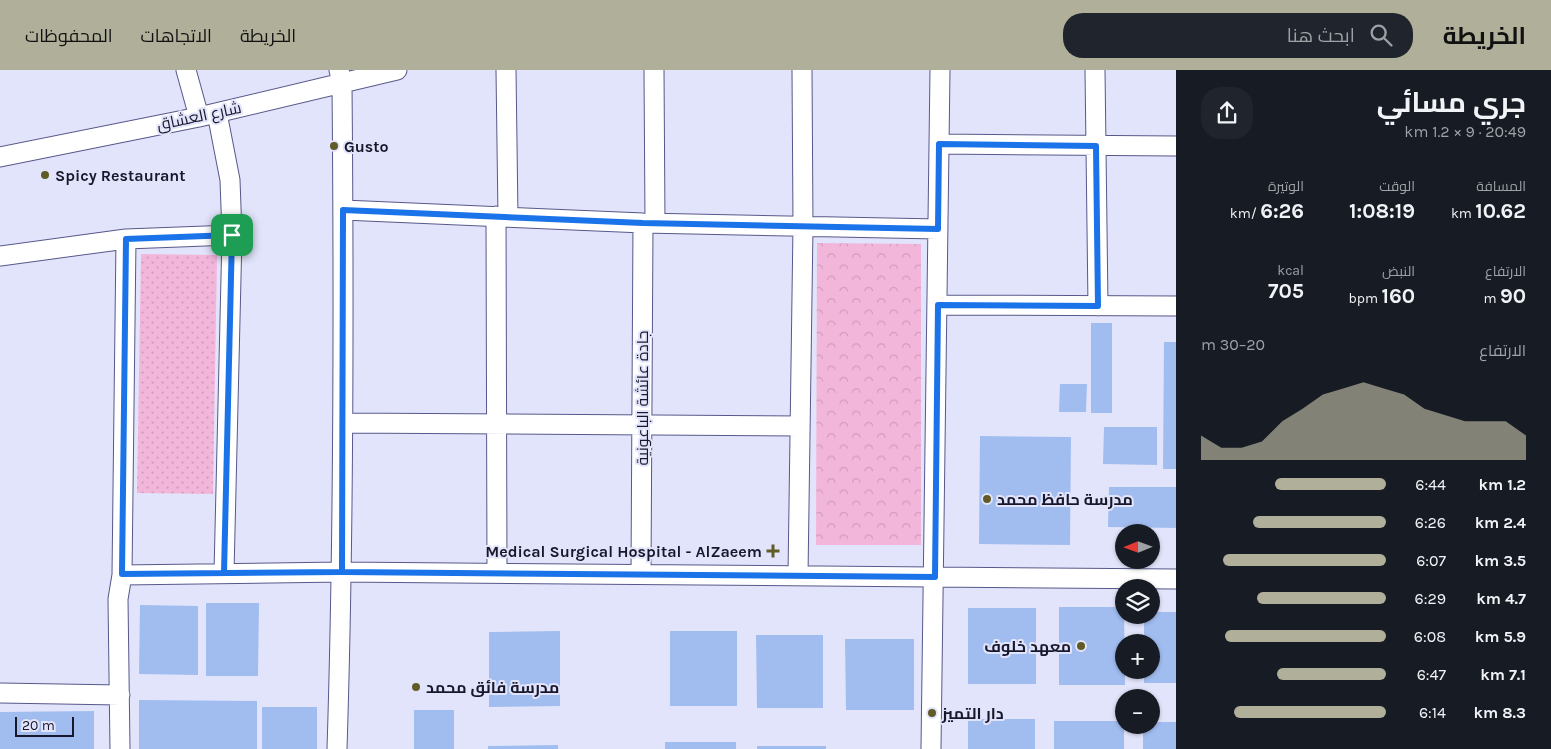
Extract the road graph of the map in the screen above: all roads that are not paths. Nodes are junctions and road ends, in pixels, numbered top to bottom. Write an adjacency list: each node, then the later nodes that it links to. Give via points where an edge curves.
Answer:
1 (186, 70): 10 (street)
2 (397, 70): 8 (street, شارع العشاق)
3 (506, 70): 16 (street)
4 (654, 70): 17 (street, جادة عائشة الباعونية)
5 (802, 70): 18 (street)
6 (940, 70): 11 (street)
7 (1095, 70): 12 (street)
8 (340, 77): 9 (street, شارع العشاق); 15 (street)
9 (217, 113): 10 (street, شارع العشاق); 20 (street, via 230,180)
10 (198, 117): 14 (street, شارع العشاق)
11 (939, 144): 12 (street); 19 (street)
12 (1096, 146): 13 (street); 24 (street)
13 (1176, 146)
14 (0, 156)
15 (343, 210): 16 (street); 26 (street)
16 (502, 217): 17 (street); 27 (street)
17 (649, 223): 18 (street); 28 (street, جادة عائشة الباعونية)
18 (803, 226): 19 (street); 29 (street)
19 (938, 229): 23 (street)
20 (232, 235): 21 (street); 31 (street)
21 (126, 239): 22 (street); 33 (street)
22 (0, 256)
23 (938, 305): 24 (street); 36 (street)
24 (1098, 306): 25 (street)
25 (1176, 306)
26 (343, 423): 27 (street); 30 (street)
27 (496, 425): 28 (street); 32 (street)
28 (642, 426): 29 (street); 34 (street, جادة عائشة الباعونية)
29 (800, 426): 35 (street)
30 (342, 572): 31 (street); 32 (street); 41 (street)
31 (224, 573): 33 (street)
32 (497, 573): 34 (street)
33 (122, 574): 39 (street, via 118,599)
34 (642, 574): 35 (street)
35 (798, 576): 36 (street)
36 (935, 577): 37 (street); 42 (street)
37 (1176, 579)
38 (0, 693): 39 (street)
39 (120, 696): 40 (street)
40 (120, 749)
41 (337, 749)
42 (931, 749)

